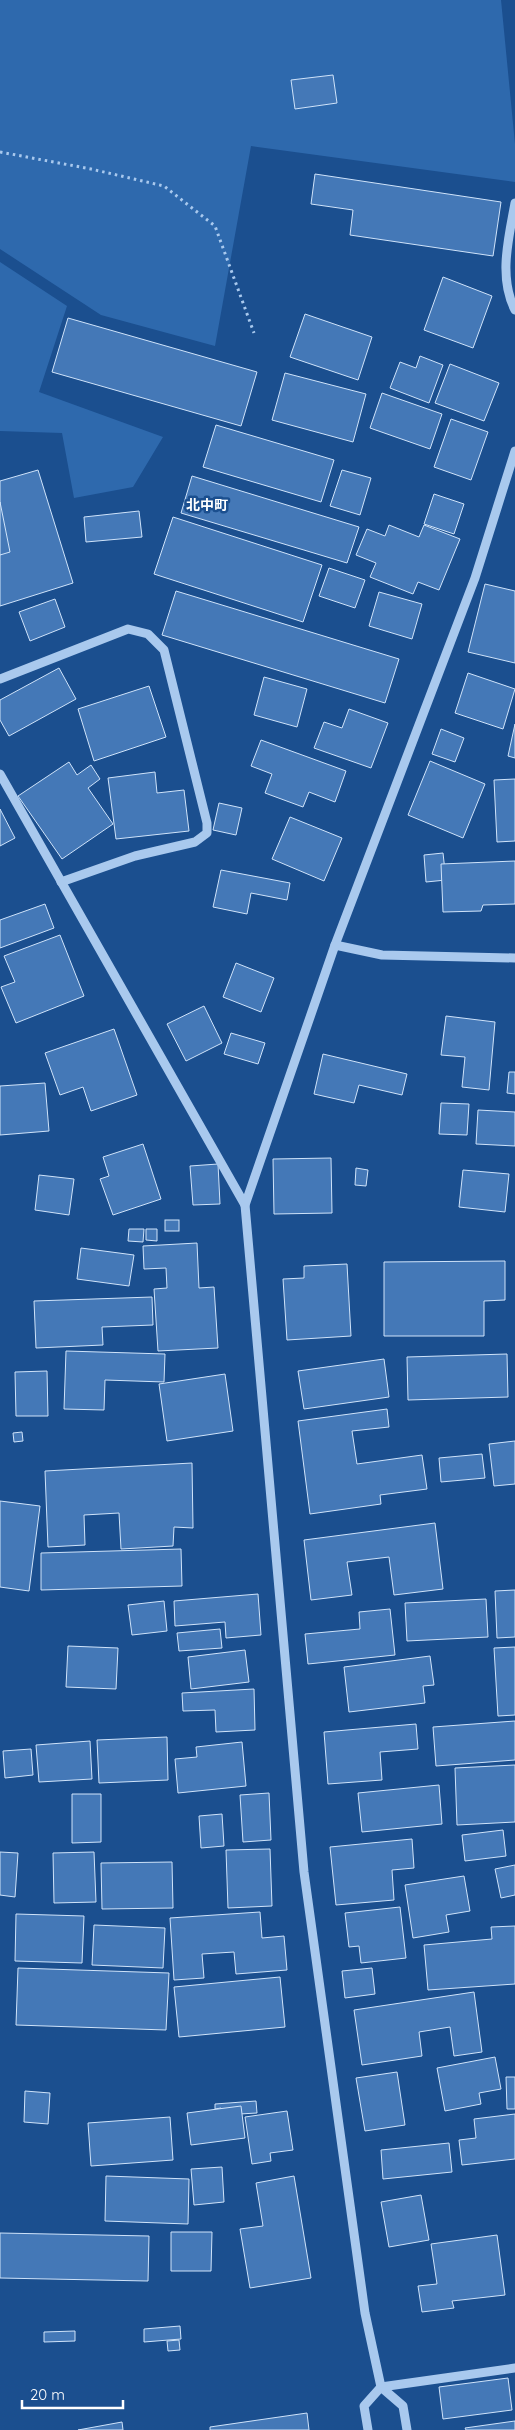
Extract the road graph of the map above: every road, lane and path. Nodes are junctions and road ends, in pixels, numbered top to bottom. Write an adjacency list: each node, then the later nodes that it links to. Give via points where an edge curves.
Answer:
1 (0, 152): 4 (path, via 164,186 216,226)
2 (515, 203): 3 (street, via 506,254 508,296)
3 (515, 310)
4 (254, 333)
5 (515, 451): 9 (street, via 475,578)
6 (0, 679): 8 (street, via 128,629 148,634 164,650 207,833 195,842 136,856)
7 (0, 774): 8 (street)
8 (61, 882): 11 (street)
9 (335, 945): 10 (street, via 382,955); 11 (street)
10 (515, 958)
11 (245, 1205): 13 (street, via 304,1872 365,2313)
12 (515, 2368): 13 (street)
13 (381, 2386): 14 (street, via 364,2406); 15 (street, via 403,2406)
14 (368, 2430)
15 (407, 2430)

